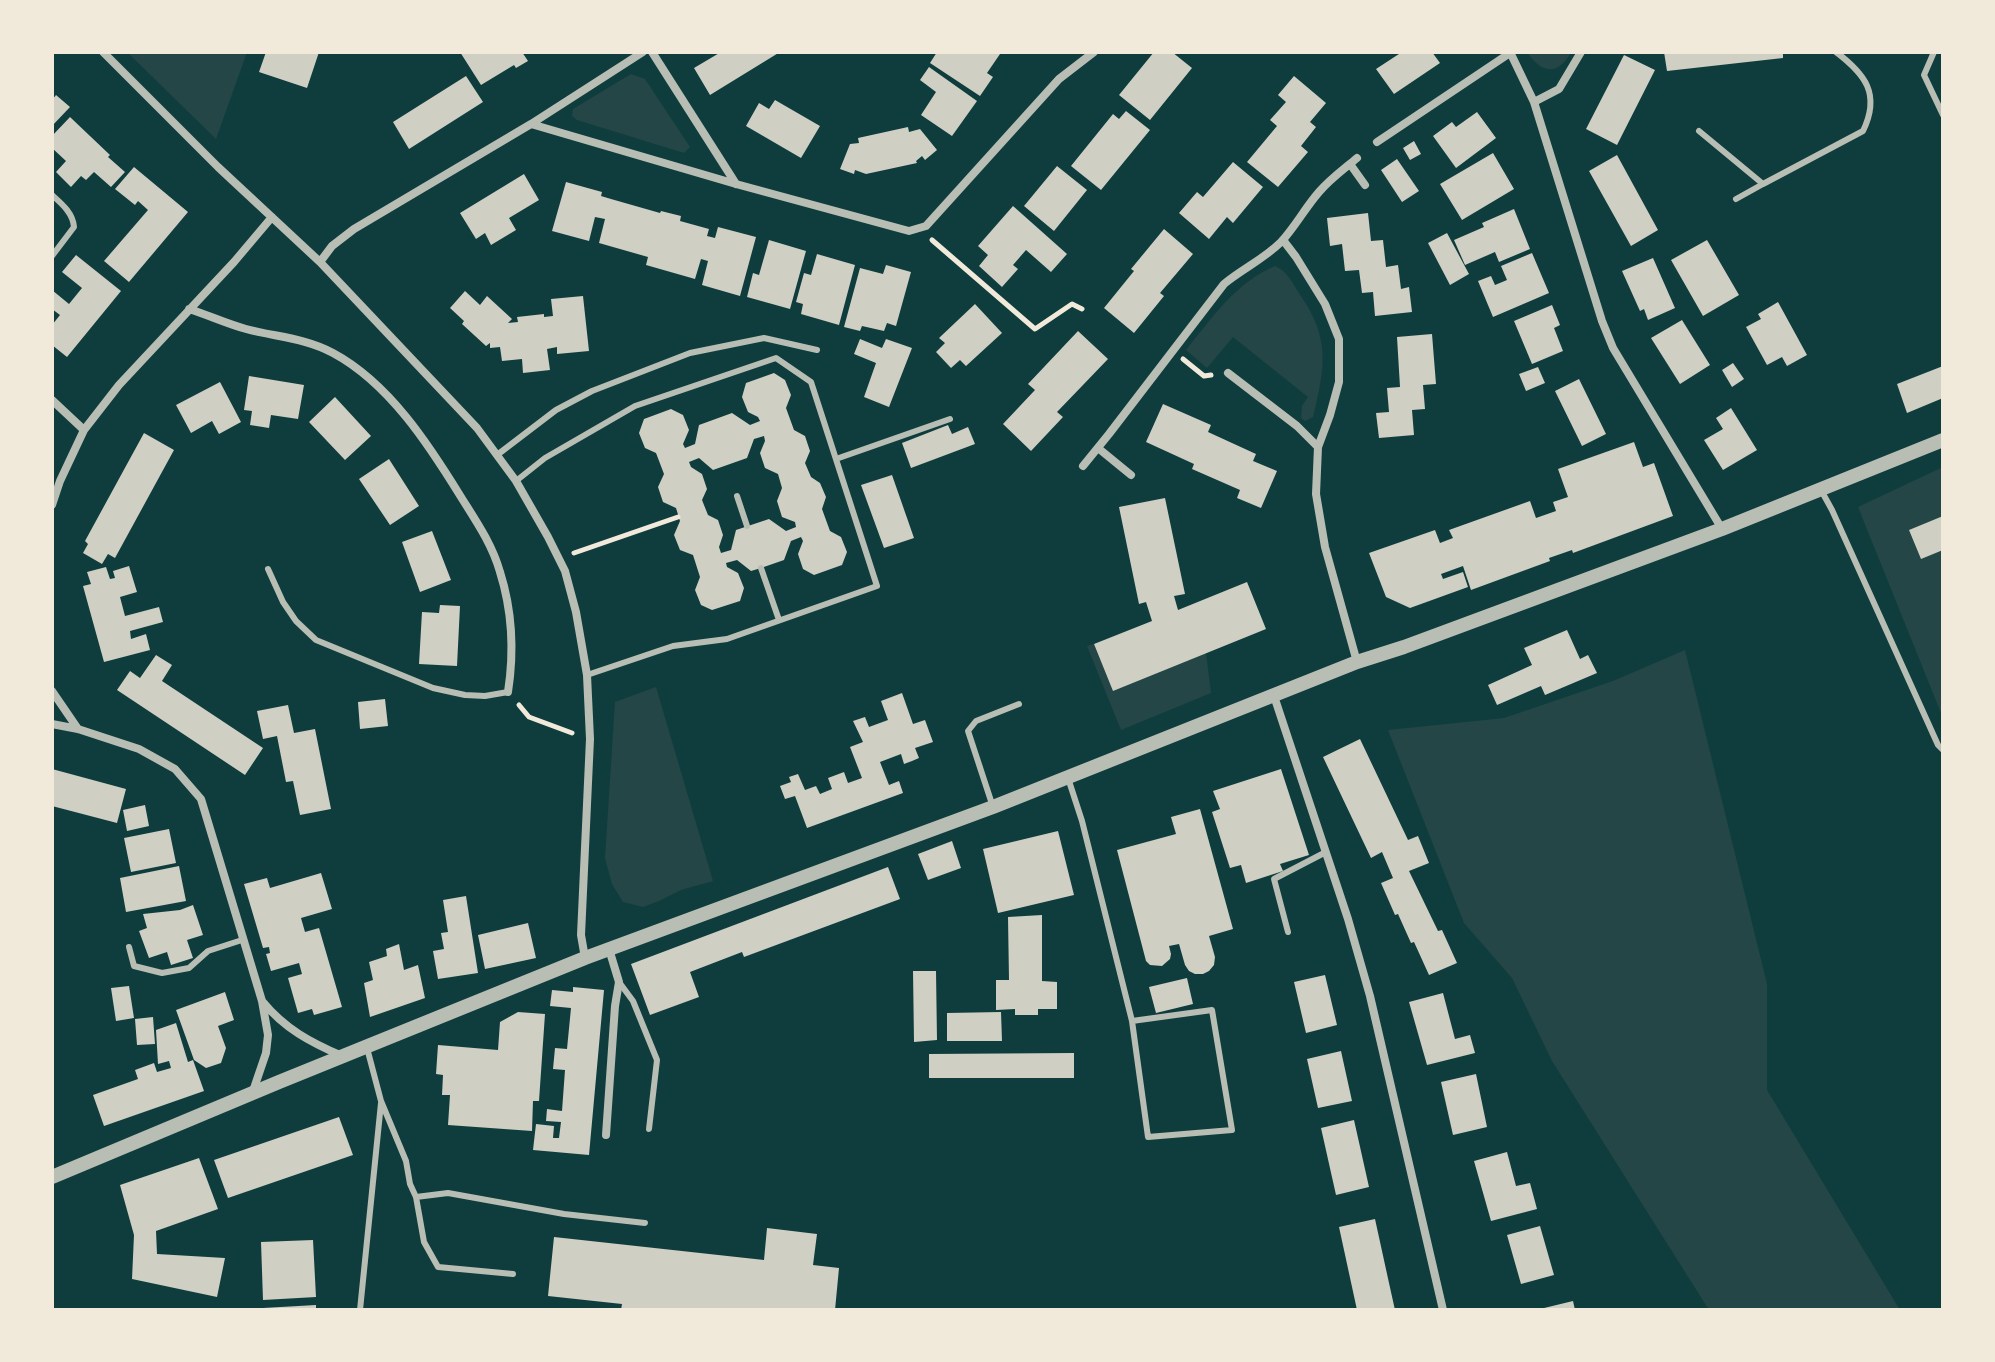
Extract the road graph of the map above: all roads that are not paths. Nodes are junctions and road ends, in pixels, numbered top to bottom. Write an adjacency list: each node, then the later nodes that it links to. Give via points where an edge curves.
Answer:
1 (103, 52): 19 (street)
2 (643, 52): 11 (street)
3 (652, 52): 14 (street)
4 (1094, 52): 14 (street, via 1059,79 926,226 909,231)
5 (1510, 52): 9 (street); 13 (street)
6 (1581, 52): 9 (street, via 1559,89)
7 (1836, 52): 15 (lane, via 1866,80 1870,116 1863,131)
8 (1934, 52): 10 (lane, via 1924,75)
9 (1534, 102): 41 (street, via 1613,348)
10 (1943, 115)
11 (531, 124): 14 (street); 22 (street, via 354,229)
12 (1699, 131): 15 (lane)
13 (1377, 142)
14 (736, 184)
15 (1763, 184): 18 (lane)
16 (1365, 185): 20 (street, via 1354,161 1318,192)
17 (52, 195): 21 (lane, via 74,220)
18 (1736, 199)
19 (272, 217): 22 (street); 23 (street)
20 (1283, 240): 30 (street, via 1325,304 1339,339 1339,382); 31 (street, via 1224,284)
21 (52, 256)
22 (320, 262): 32 (street)
23 (189, 309): 28 (street); 48 (street, via 245,329 310,342 366,376 400,410 433,450 491,546 510,624)
24 (817, 350): 32 (lane, via 764,338 690,353 556,410)
25 (1228, 373): 30 (street)
26 (52, 400): 28 (street)
27 (950, 419): 33 (lane)
28 (84, 430): 39 (street)
29 (1943, 440): 37 (street)
30 (1318, 447): 45 (street, via 1316,494 1325,547)
31 (1098, 448): 34 (street); 35 (street)
32 (497, 455): 36 (street)
33 (836, 459): 36 (lane, via 811,382 776,358 635,406); 44 (lane, via 877,586)
34 (1083, 466)
35 (1131, 475)
36 (516, 481): 46 (street, via 565,571)
37 (1821, 490): 41 (street); 53 (lane)
38 (737, 496): 40 (lane)
39 (52, 505)
40 (747, 526)
41 (1722, 529): 45 (street)
42 (761, 568): 44 (lane)
43 (268, 569): 48 (lane, via 283,602 316,640 433,688 475,696)
44 (779, 620): 46 (lane, via 727,639 673,646)
45 (1357, 662): 49 (street)
46 (587, 675): 61 (street, via 590,739 581,935)
47 (52, 691): 52 (street)
48 (508, 692)
49 (1274, 696): 54 (street); 56 (street)
50 (1019, 704): 55 (lane, via 976,721 968,731)
51 (52, 724): 52 (street)
52 (78, 729): 58 (street, via 139,749 175,769 201,799)
53 (1943, 750)
54 (1068, 778): 55 (street); 64 (lane)
55 (993, 807): 60 (street)
56 (1326, 852): 57 (lane, via 1274,879); 76 (street, via 1370,996)
57 (1288, 932)
58 (242, 940): 59 (lane, via 208,951 189,968 162,973 134,966); 63 (street)
59 (129, 947)
60 (609, 949): 61 (street); 62 (street)
61 (585, 958): 65 (street)
62 (619, 982): 69 (lane, via 633,1001 657,1060); 70 (street)
63 (262, 1001): 66 (street, via 303,1038); 67 (street, via 268,1035)
64 (1132, 1021): 64 (lane, via 1148,1137 1232,1130 1212,1010)
65 (367, 1048): 66 (street); 68 (lane)
66 (343, 1057): 67 (street)
67 (252, 1094): 71 (street)
68 (381, 1101): 72 (lane); 75 (lane)
69 (649, 1129)
70 (606, 1135)
71 (52, 1177)
72 (416, 1197): 73 (lane, via 448,1193); 74 (lane, via 424,1242 438,1267)
73 (645, 1223)
74 (513, 1274)
75 (360, 1310)
76 (1443, 1310)

